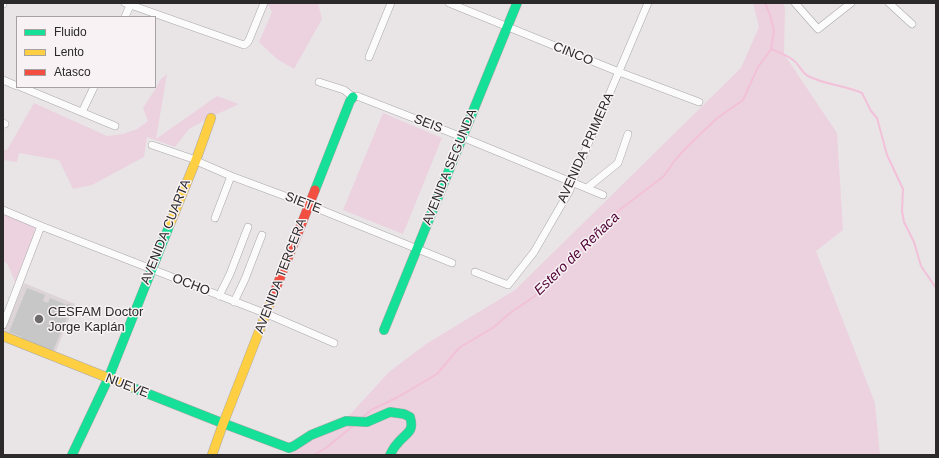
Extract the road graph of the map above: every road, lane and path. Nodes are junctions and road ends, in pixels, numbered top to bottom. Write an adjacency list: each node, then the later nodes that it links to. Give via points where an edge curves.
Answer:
1 (264, 3): 9 (street, via 249,40 241,45)
2 (391, 3): 13 (street)
3 (449, 3): 12 (street, CINCO)
4 (517, 3): 12 (street, AVENIDA SEGUNDA)
5 (648, 3): 14 (street, AVENIDA PRIMERA)
6 (795, 3): 7 (street, via 818,28)
7 (851, 3)
8 (889, 3): 11 (street)
9 (129, 4): 10 (street)
10 (125, 16)
11 (912, 24)
12 (507, 27): 14 (street, CINCO); 26 (street, AVENIDA SEGUNDA)
13 (369, 57)
14 (619, 72): 21 (street, CINCO); 30 (street, AVENIDA PRIMERA)
15 (3, 80): 17 (street)
16 (319, 82): 20 (street, SEIS, via 344,90)
17 (16, 86)
18 (22, 88): 22 (street)
19 (94, 88): 22 (street)
20 (353, 97): 26 (street, SEIS, via 357,96); 33 (street, AVENIDA TERCERA)
21 (699, 102)
22 (82, 112): 24 (street)
23 (211, 118): 28 (street, AVENIDA CUARTA)
24 (115, 126)
25 (628, 134): 31 (street, via 618,163)
26 (462, 137): 30 (street, SEIS); 39 (street, AVENIDA SEGUNDA)
27 (152, 145): 28 (street, SIETE)
28 (196, 160): 29 (street, SIETE); 41 (street, AVENIDA CUARTA)
29 (231, 176): 33 (street, SIETE); 35 (street)
30 (572, 182): 31 (street, SEIS); 42 (street, AVENIDA PRIMERA, via 570,190 534,252 508,285)
31 (587, 188): 32 (street, SEIS)
32 (603, 195)
33 (309, 205): 39 (street, SIETE); 45 (street, AVENIDA TERCERA)
34 (3, 210): 36 (street, OCHO)
35 (215, 218)
36 (41, 226): 41 (street, OCHO); 46 (street)
37 (248, 227): 43 (street)
38 (262, 235): 44 (street)
39 (417, 249): 40 (street, SIETE); 47 (street, AVENIDA SEGUNDA)
40 (452, 263)
41 (151, 269): 43 (street, OCHO); 50 (street, AVENIDA CUARTA)
42 (475, 272)
43 (219, 296): 44 (street, OCHO)
44 (234, 302): 45 (street, OCHO)
45 (266, 314): 49 (street, OCHO); 51 (street, AVENIDA TERCERA)
46 (3, 325)
47 (384, 330)
48 (3, 336): 50 (street, NUEVE)
49 (334, 343)
50 (108, 378): 51 (street, NUEVE); 52 (street, AVENIDA CUARTA)
51 (223, 424): 53 (street, AVENIDA TERCERA); 54 (street, NUEVE, via 288,448 311,435 346,421 366,422 390,412 404,414 410,418 411,429 397,443)
52 (72, 455)
53 (212, 455)
54 (390, 455)

